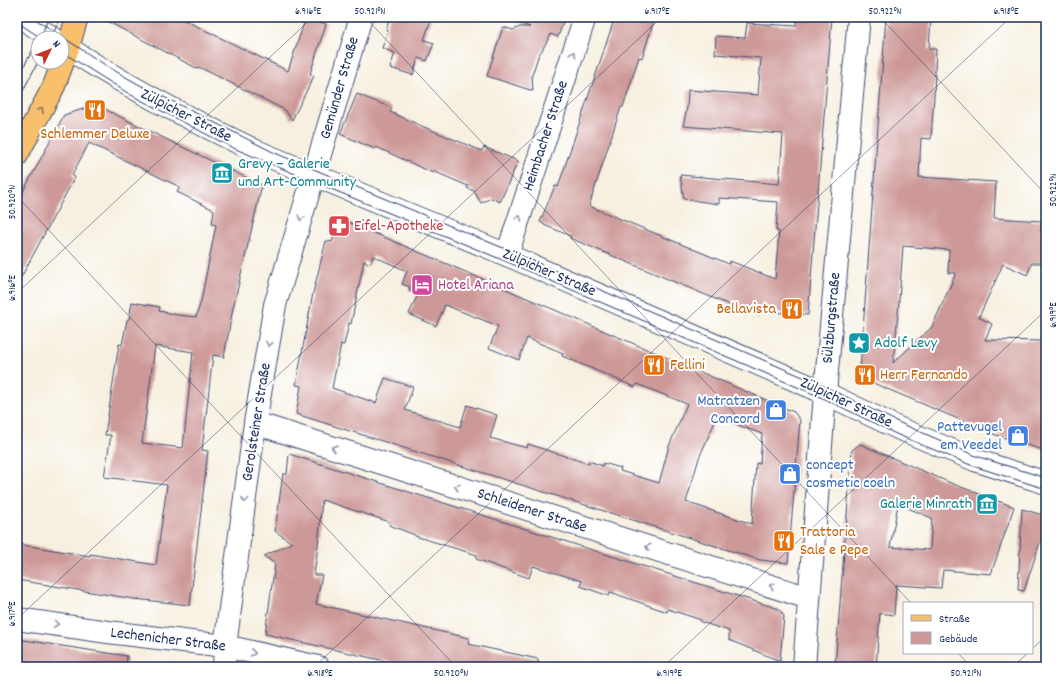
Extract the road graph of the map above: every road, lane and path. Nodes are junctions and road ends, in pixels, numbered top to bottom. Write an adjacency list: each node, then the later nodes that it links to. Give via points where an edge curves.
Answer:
1 (20, 17): 6 (street, Zülpicher Straße)
2 (77, 17): 7 (main road)
3 (361, 17): 11 (street, Gemünder Straße)
4 (585, 17): 12 (street, Heimbacher Straße, one-way to 4)
5 (859, 17): 13 (street, Sülzburgstraße)
6 (40, 30)
7 (69, 30)
8 (70, 49): 11 (street, Zülpicher Straße, via 131,88)
9 (57, 70): 10 (main road, one-way to 9, via 54,86)
10 (17, 155)
11 (313, 178): 12 (street, Zülpicher Straße); 14 (street, Gerolsteiner Straße, one-way to 14, via 275,305)
12 (507, 255): 13 (street, Zülpicher Straße)
13 (825, 393): 15 (street, Zülpicher Straße, via 898,428 975,460); 16 (street, Sülzburgstraße)
14 (255, 423): 16 (street, Schleidener Straße, one-way to 14); 18 (street, Gerolsteiner Straße, one-way to 18)
15 (1046, 483)
16 (809, 598): 20 (street, Sülzburgstraße)
17 (17, 619): 18 (street, Lechenicher Straße, one-way to 18, via 108,632)
18 (224, 657): 19 (street, Lechenicher Straße, one-way to 19)
19 (318, 667)
20 (804, 667)

